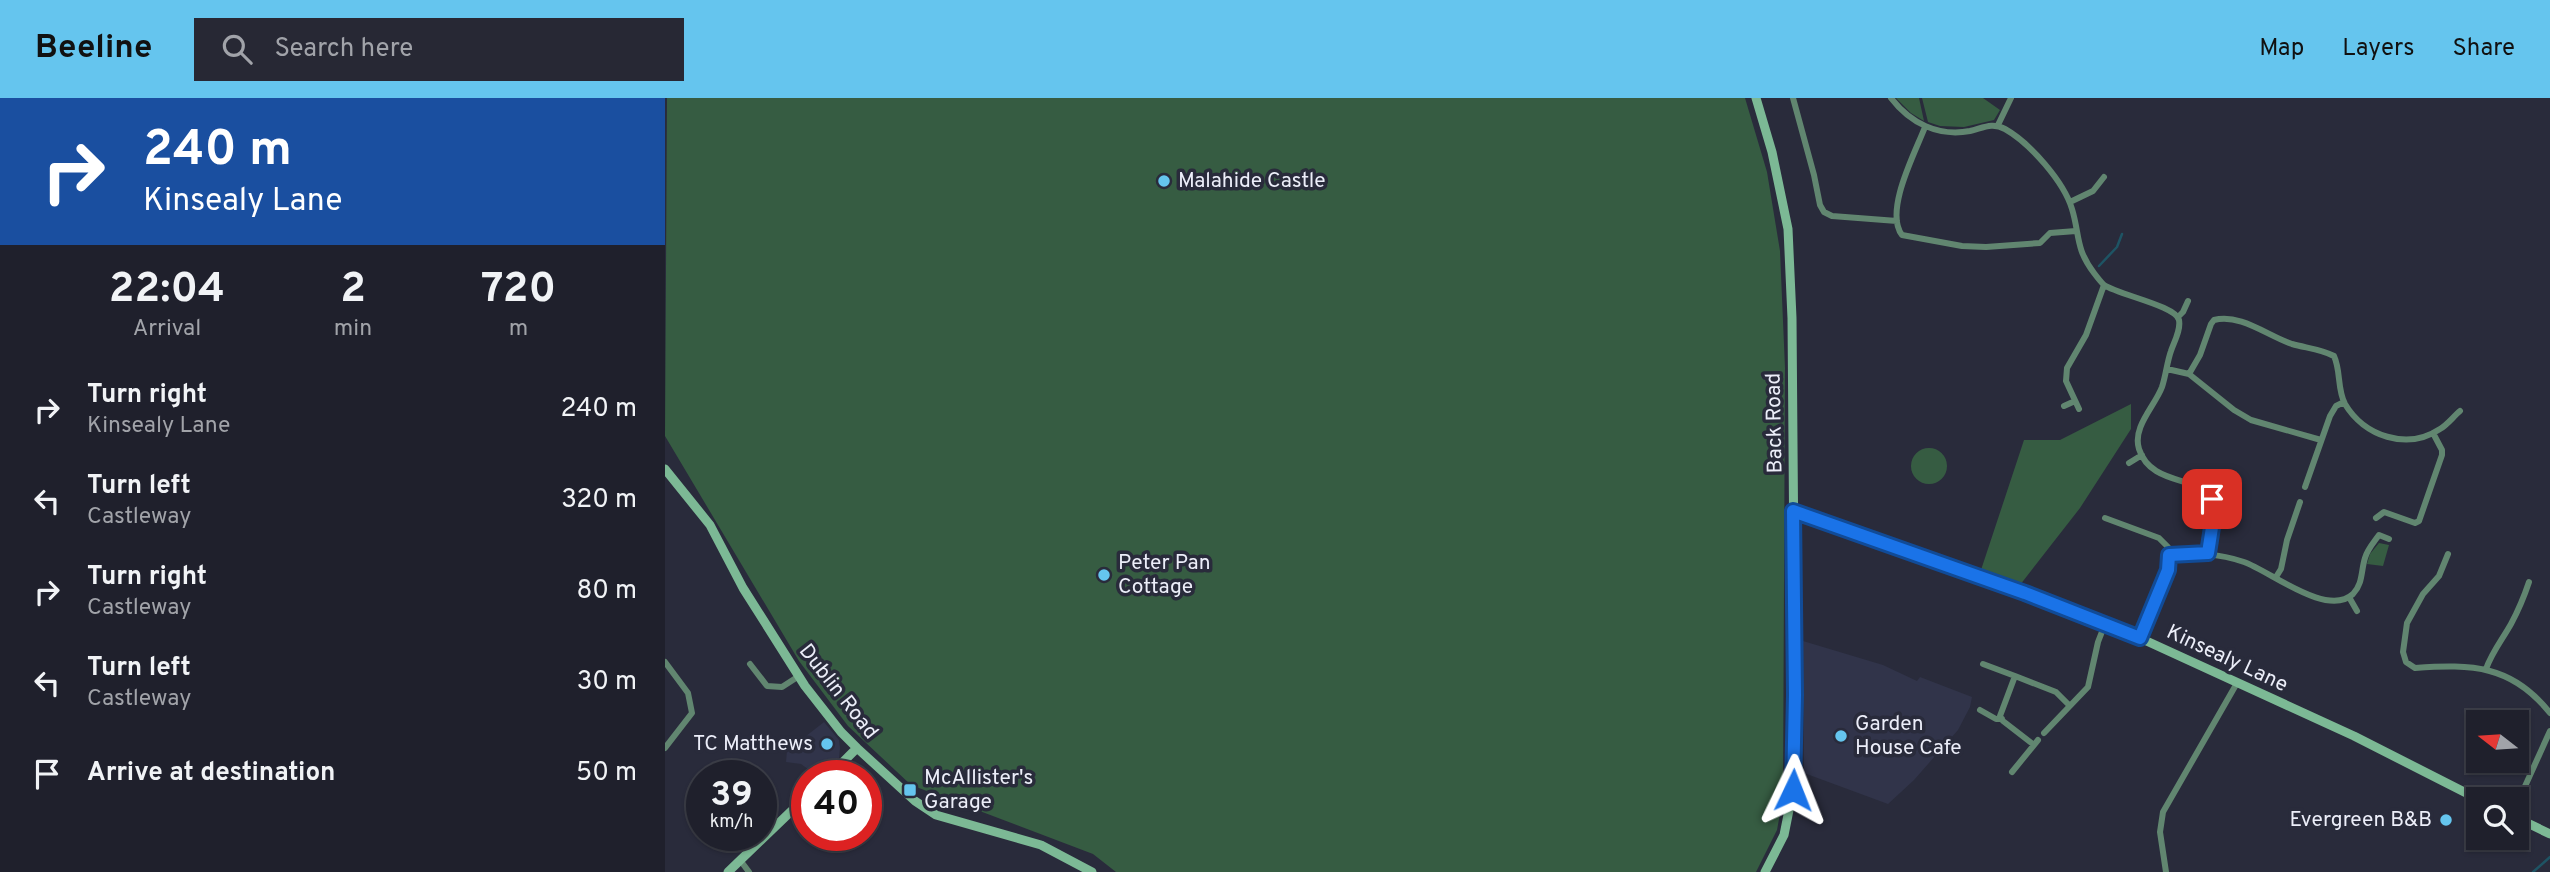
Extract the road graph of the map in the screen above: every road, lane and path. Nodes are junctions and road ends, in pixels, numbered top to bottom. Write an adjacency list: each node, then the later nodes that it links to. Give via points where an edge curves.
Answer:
1 (1756, 98): 28 (street, Back Road, via 1788,229)
2 (1793, 98): 9 (street, via 1823,212)
3 (1891, 98): 6 (street)
4 (2011, 98): 5 (street)
5 (1998, 125): 6 (street, via 1958,132); 8 (street, via 2048,167)
6 (1925, 127): 9 (street, via 1901,189)
7 (2104, 177): 8 (street, via 2093,191)
8 (2070, 202): 10 (street)
9 (1897, 221): 10 (street, via 1899,232 1906,237 1969,247 2040,243 2050,233)
10 (2076, 231): 11 (street, via 2083,256)
11 (2104, 285): 13 (street, via 2171,310); 16 (street, via 2086,335 2067,368 2066,381)
12 (2188, 302): 13 (street)
13 (2178, 317): 14 (street)
14 (2167, 369): 15 (street); 23 (street, via 2138,432)
15 (2189, 374): 17 (street, via 2211,324 2227,319 2334,356); 22 (street, via 2251,420)
16 (2075, 401): 18 (street); 19 (street)
17 (2344, 402): 21 (street, via 2358,420 2381,436 2407,439); 22 (street, via 2333,410)
18 (2064, 406)
19 (2079, 409)
20 (2460, 411): 21 (street)
21 (2433, 433): 30 (street, via 2442,455 2419,521 2384,512)
22 (2321, 440): 26 (street)
23 (2142, 455): 24 (street); 32 (street, via 2171,480 2208,492 2215,508)
24 (2129, 463)
25 (665, 469): 47 (street, Dublin Road, via 710,526)
26 (2305, 487)
27 (2300, 502): 37 (street)
28 (1793, 511): 41 (street, Kinsealy Lane); 69 (street, Back Road, via 1793,790 1784,835)
29 (2105, 518): 34 (street, via 2159,538)
30 (2376, 519)
31 (2389, 539): 39 (street, via 2379,535)
32 (2208, 553): 34 (street); 37 (street, via 2243,561)
33 (2448, 554): 36 (street)
34 (2169, 555): 42 (street, via 2168,570)
35 (2436, 561): 36 (street)
36 (2444, 565): 46 (street, via 2407,623 2406,662 2415,668)
37 (2276, 577): 39 (street, via 2312,597)
38 (2529, 582): 46 (street)
39 (2349, 597): 40 (street)
40 (2357, 611)
41 (2105, 624): 42 (street, Kinsealy Lane); 50 (street, via 2088,687)
42 (2140, 638): 49 (street, Kinsealy Lane)
43 (665, 662): 56 (street, via 688,693 692,713)
44 (750, 664): 47 (street, via 767,686 782,687)
45 (1983, 664): 48 (street)
46 (2486, 669): 52 (street, via 2519,684)
47 (799, 676): 57 (street, Dublin Road)
48 (2015, 676): 50 (street, via 2056,692); 53 (street)
49 (2237, 683): 61 (street, Kinsealy Lane); 70 (street, via 2163,812 2160,832)
50 (2070, 706): 55 (street)
51 (1980, 710): 53 (street)
52 (2550, 713)
53 (2002, 719): 59 (street, via 2036,742)
54 (2550, 731): 60 (street)
55 (2044, 733)
56 (665, 748)
57 (857, 748): 58 (street); 68 (street, Dublin Road, via 936,815 1041,845)
58 (845, 760)
59 (2012, 772)
60 (2525, 787)
61 (2466, 793)
62 (791, 816): 65 (street)
63 (2529, 824): 64 (street)
64 (2550, 834)
65 (740, 860): 66 (street); 67 (street)
66 (728, 872)
67 (749, 872)
68 (1092, 872)
69 (1765, 872)
70 (2166, 872)

